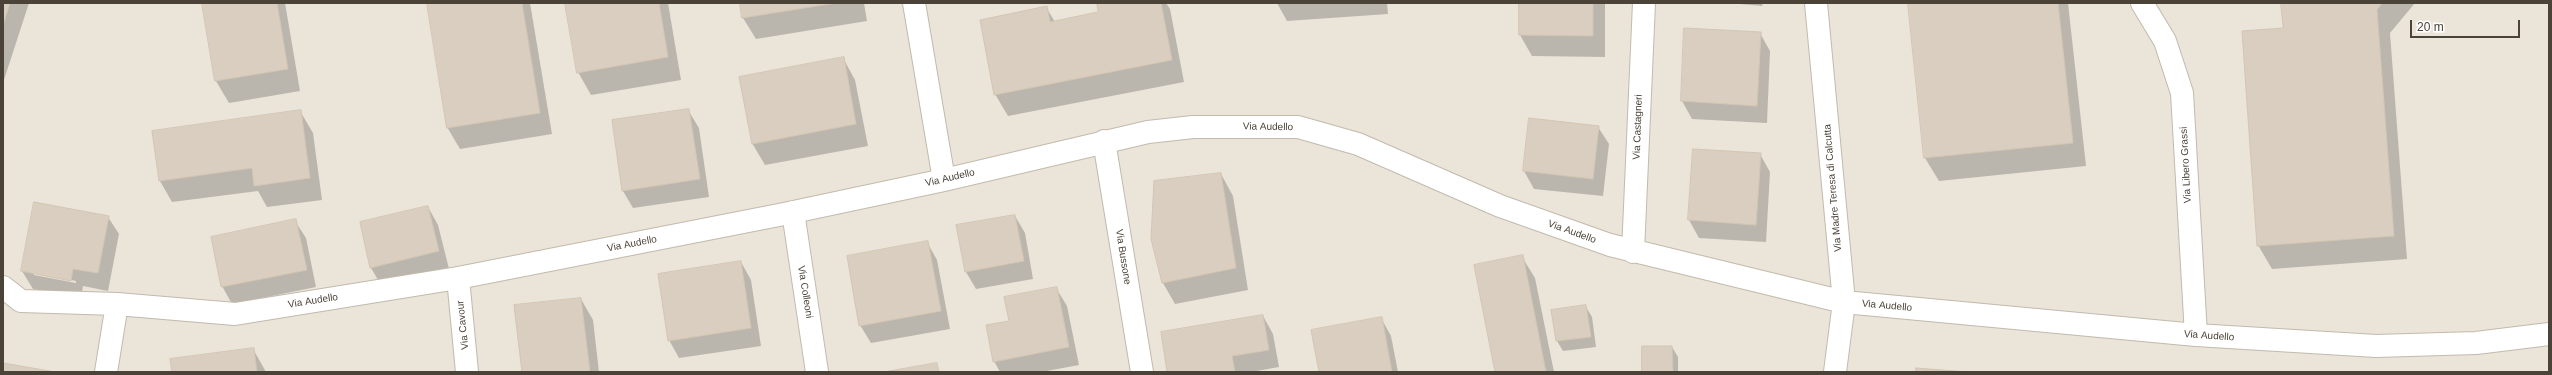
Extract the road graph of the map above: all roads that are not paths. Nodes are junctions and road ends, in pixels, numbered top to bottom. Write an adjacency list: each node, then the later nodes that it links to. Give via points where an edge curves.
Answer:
1 (914, 3): 6 (street)
2 (1644, 3): 8 (street, Via Castagneri)
3 (1816, 3): 11 (street, Via Madre Teresa di Calcutta)
4 (2142, 3): 14 (street, Via Libero Grassi, via 2165,42 2182,93)
5 (1104, 141): 6 (street, Via Audello); 8 (street, Via Audello, via 1148,132 1193,127 1298,127 1358,144 1500,206); 18 (street, Via Bussone)
6 (944, 180): 7 (street, Via Audello)
7 (793, 212): 9 (street, Via Audello); 17 (street, Via Colleoni)
8 (1633, 252): 11 (street, Via Audello)
9 (458, 278): 12 (street, Via Audello, via 235,314); 16 (street, Via Cavour)
10 (3, 287): 12 (street, Via Audello, via 20,301)
11 (1844, 302): 14 (street, Via Audello); 19 (street, Via Madre Teresa di Calcutta)
12 (117, 304): 15 (street)
13 (2549, 334): 14 (street, Via Audello, via 2476,343 2376,346)
14 (2196, 335)
15 (106, 372)
16 (467, 372)
17 (818, 372)
18 (1142, 372)
19 (1835, 372)

